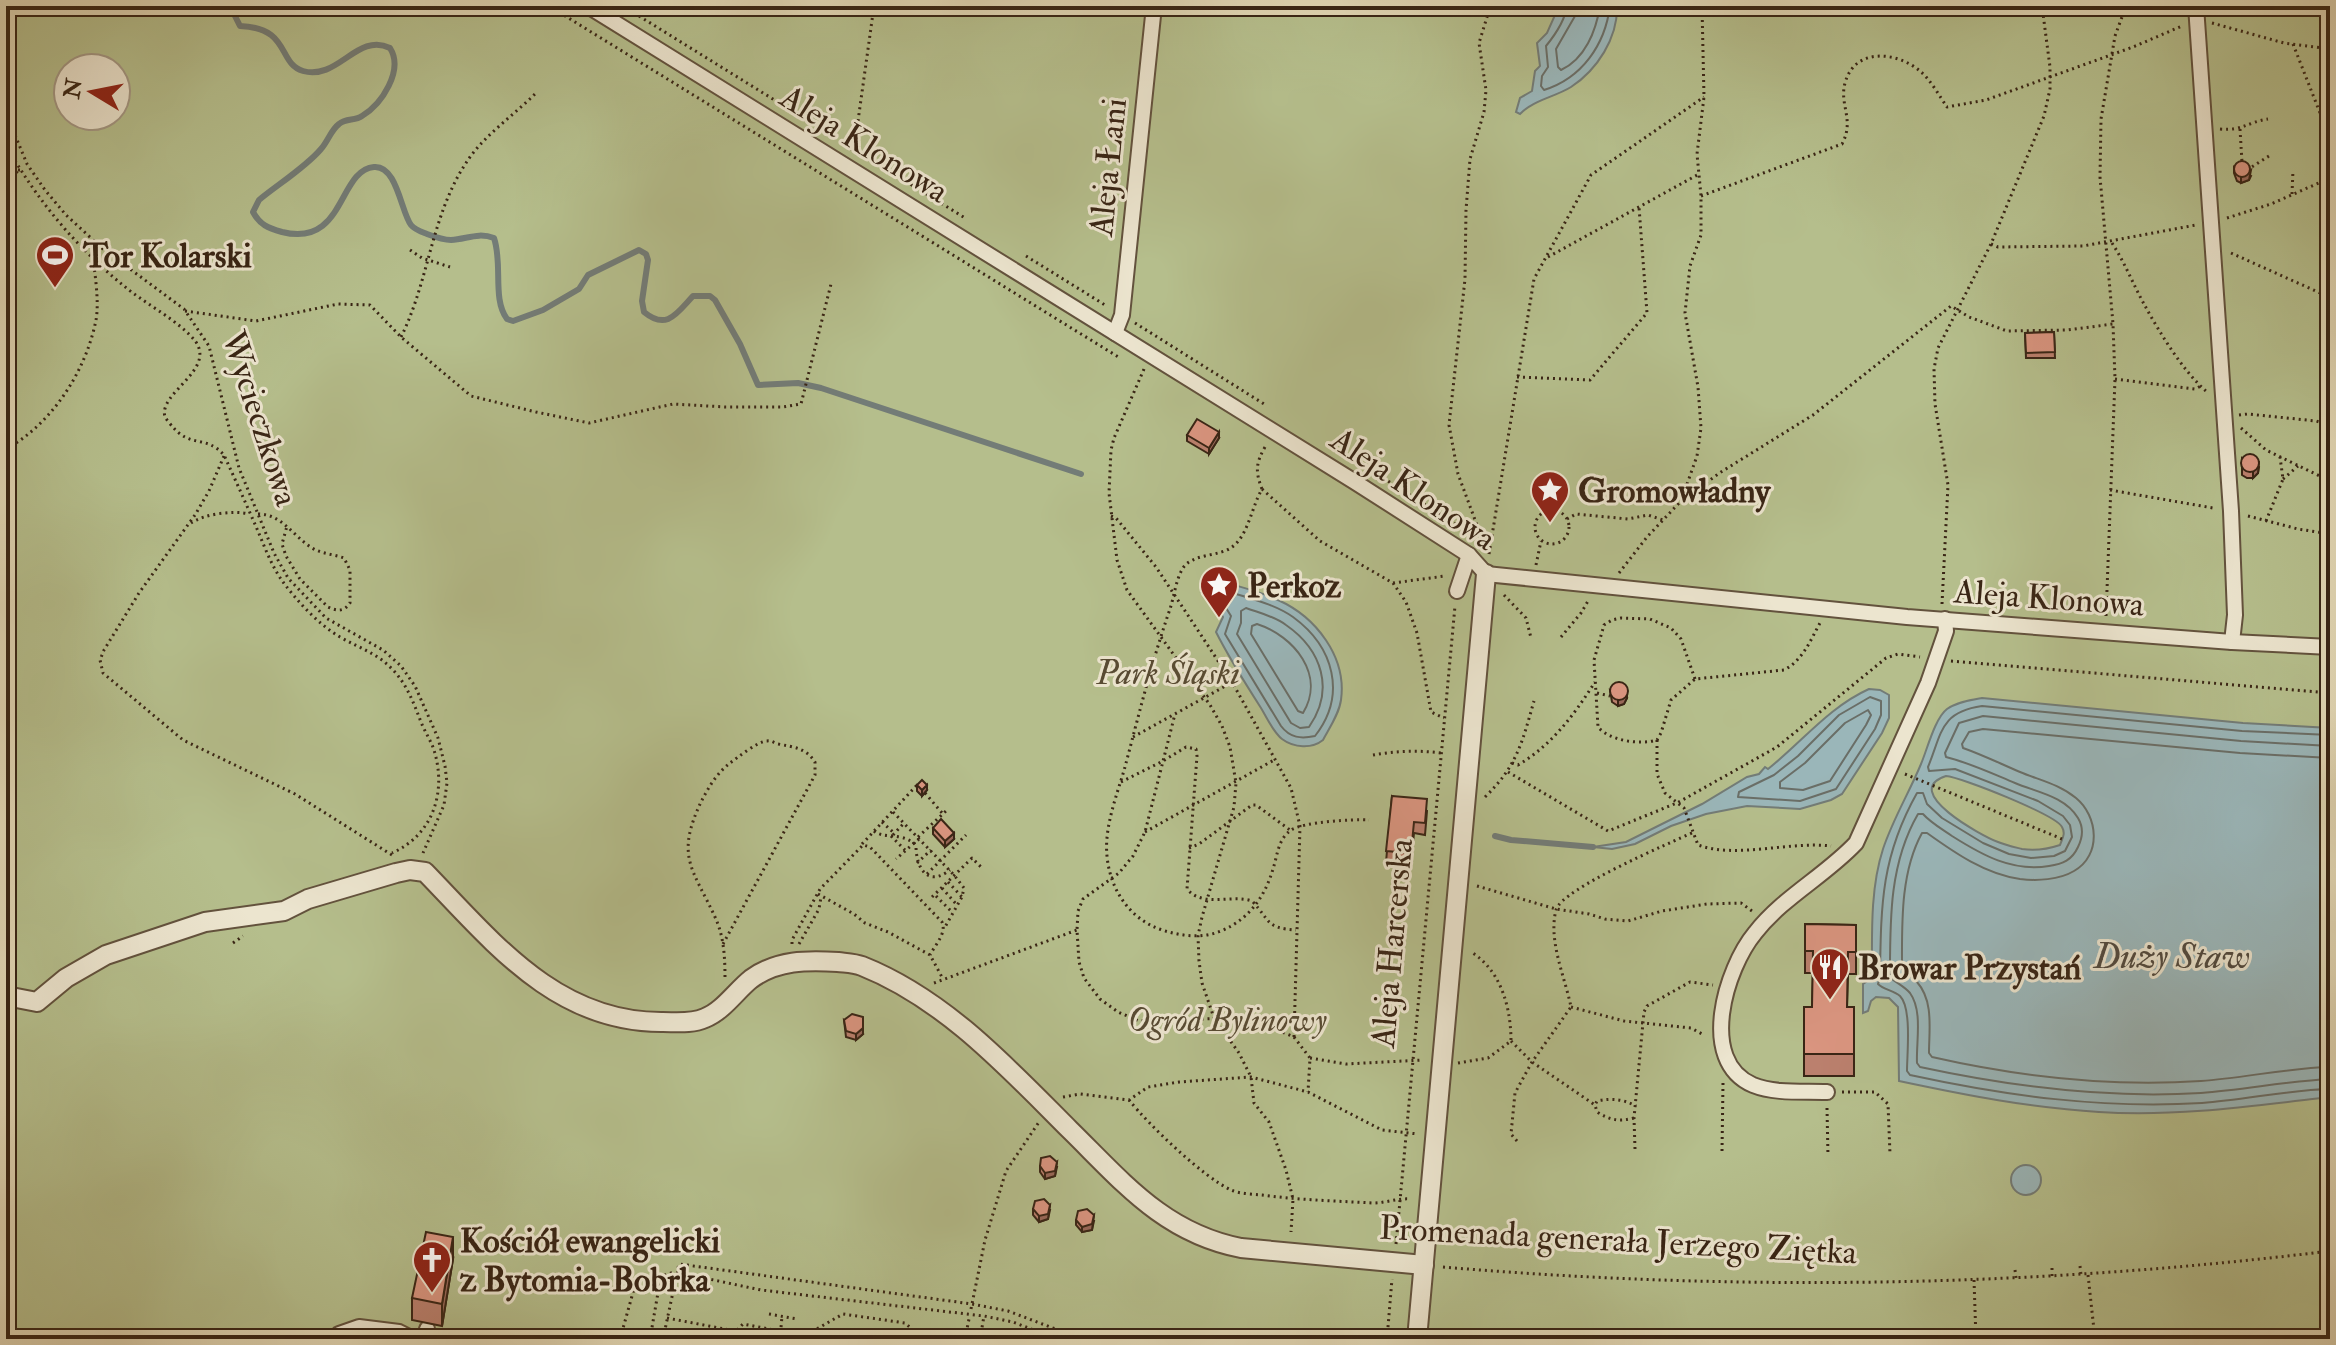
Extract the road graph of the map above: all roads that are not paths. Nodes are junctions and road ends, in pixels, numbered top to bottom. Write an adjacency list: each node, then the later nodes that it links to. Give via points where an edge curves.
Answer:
1 (588, 6): 4 (street, Aleja Klonowa)
2 (1154, 6): 4 (street, Aleja Łani, via 1122,315)
3 (2196, 6): 9 (street, via 2228,411)
4 (1115, 333): 5 (street, Aleja Klonowa)
5 (1469, 555): 6 (street, Aleja Klonowa); 7 (street)
6 (1486, 574): 8 (street, Aleja Klonowa); 13 (street, Aleja Harcerska)
7 (1457, 591)
8 (1945, 619): 9 (street, Aleja Klonowa); 12 (street, via 1937,660 1856,843 1752,936 1733,971 1721,1016 1722,1047 1739,1075 1770,1089)
9 (2232, 642): 10 (street, Aleja Klonowa)
10 (2330, 647)
11 (6, 996): 13 (street, Promenada generała Jerzego Ziętka, via 37,1002 106,955 168,933 284,911 308,899 418,871 543,985 603,1014 639,1021 694,1021 707,1018 768,968 804,961 858,964 913,993 977,1040 1167,1220 1223,1244)
12 (1827, 1092)
13 (1424, 1265): 16 (street, Aleja Harcerska)
14 (339, 1339): 15 (street, via 339,1334 359,1327)
15 (413, 1339)
16 (1417, 1339)

